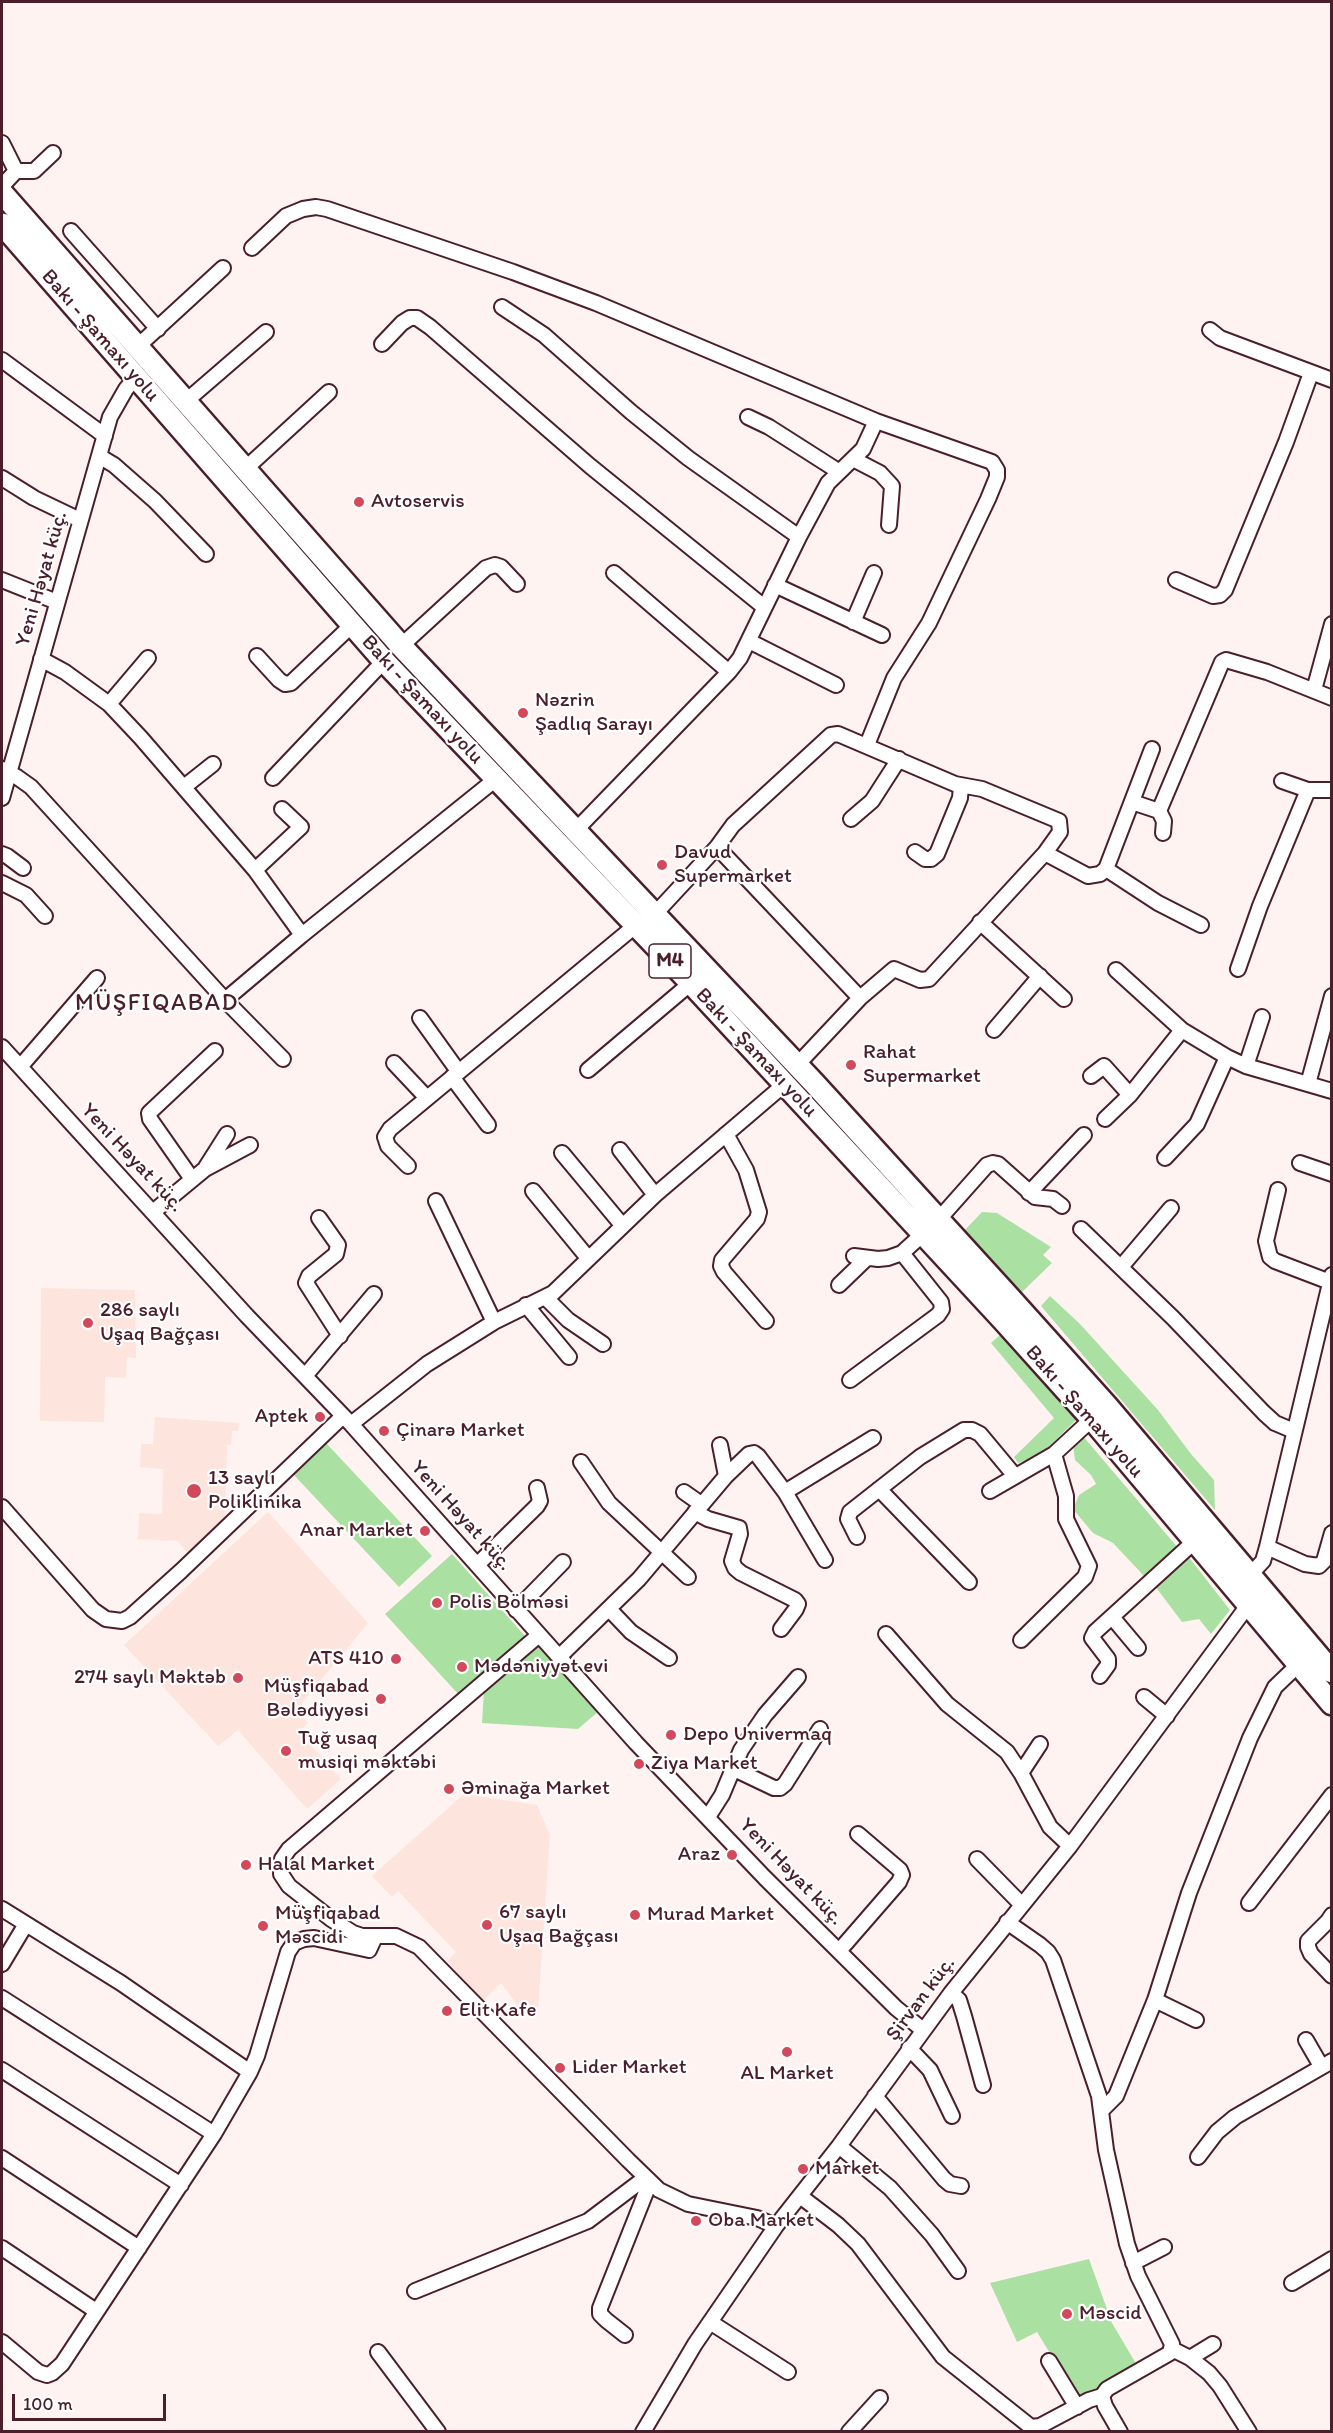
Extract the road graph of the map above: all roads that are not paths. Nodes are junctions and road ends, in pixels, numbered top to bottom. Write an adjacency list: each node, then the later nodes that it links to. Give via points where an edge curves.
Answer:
1 (2, 143): 3 (street)
2 (53, 153): 3 (street, via 34,171)
3 (16, 171): 4 (street)
4 (2, 186)
5 (2, 193): 15 (highway, Bakı - Şamaxı yolu / M4)
6 (2, 224): 18 (highway, Bakı - Şamaxı yolu / M4)
7 (71, 231): 11 (street)
8 (252, 248): 23 (street, via 286,216 303,208 327,209 596,303)
9 (223, 268): 11 (street)
10 (502, 307): 32 (street, via 544,335 688,458)
11 (158, 329): 15 (street)
12 (1210, 330): 17 (street, via 1220,339)
13 (266, 332): 21 (street)
14 (382, 344): 41 (street, via 402,323 417,318 590,466)
15 (137, 347): 21 (highway, Bakı - Şamaxı yolu / M4)
16 (2, 360): 24 (street)
17 (1311, 373): 19 (street); 37 (street, via 1225,590 1213,597)
18 (136, 377): 24 (street, Yeni Həyat küç., via 116,405); 44 (highway, Bakı - Şamaxı yolu / M4)
19 (1332, 380)
20 (329, 392): 27 (street)
21 (185, 402): 27 (highway, Bakı - Şamaxı yolu / M4)
22 (748, 417): 28 (street)
23 (876, 421): 26 (street, via 863,449); 57 (street, via 992,462 997,477 929,623 894,678)
24 (105, 436): 25 (street, Yeni Həyat küç.)
25 (99, 456): 30 (street, Yeni Həyat küç.); 33 (street, via 140,487)
26 (853, 459): 28 (street); 31 (street, via 880,473 892,486)
27 (244, 470): 47 (highway, Bakı - Şamaxı yolu / M4)
28 (838, 471): 32 (street)
29 (2, 478): 30 (street)
30 (81, 520): 40 (street, Yeni Həyat küç.)
31 (889, 525)
32 (799, 537): 39 (street)
33 (206, 554)
34 (614, 573): 52 (street)
35 (874, 573): 42 (street)
36 (2, 580): 40 (street)
37 (1176, 580)
38 (517, 584): 47 (street, via 501,567 486,568)
39 (775, 585): 41 (street); 42 (street)
40 (57, 602): 50 (street, Yeni Həyat küç.)
41 (764, 607): 46 (street)
42 (853, 622): 45 (street)
43 (1332, 624): 54 (street)
44 (352, 625): 48 (street, via 291,683 279,680); 51 (highway, Bakı - Şamaxı yolu / M4)
45 (882, 635)
46 (749, 641): 52 (street); 53 (street)
47 (401, 646): 74 (highway, Bakı - Şamaxı yolu / M4)
48 (257, 656)
49 (148, 658): 56 (street)
50 (41, 659): 56 (street); 61 (street, Yeni Həyat küç.)
51 (384, 661): 62 (street); 63 (highway, Bakı - Şamaxı yolu / M4)
52 (729, 672): 74 (street)
53 (836, 685)
54 (1314, 690): 55 (street); 72 (street, via 1267,672 1222,662)
55 (1332, 698)
56 (109, 704): 66 (street)
57 (867, 745): 59 (street); 76 (street, via 831,735 733,825)
58 (1152, 749): 70 (street)
59 (898, 759): 65 (street); 73 (street, via 872,801)
60 (213, 764): 66 (street)
61 (5, 771): 69 (street, Yeni Həyat küç.); 98 (street, via 30,787)
62 (273, 778)
63 (495, 779): 88 (highway, Bakı - Şamaxı yolu / M4); 89 (street)
64 (1282, 781): 67 (street)
65 (962, 786): 77 (street, via 938,854 925,859); 78 (street, via 982,789 1059,821 1060,832)
66 (184, 787): 82 (street)
67 (1308, 790): 68 (street); 90 (street)
68 (1332, 790)
69 (2, 798)
70 (1132, 802): 72 (street); 81 (street)
71 (282, 809): 82 (street, via 301,827)
72 (1159, 812): 75 (street, via 1164,822)
73 (851, 819)
74 (575, 831): 84 (highway, Bakı - Şamaxı yolu / M4)
75 (1163, 833)
76 (717, 847): 84 (street); 96 (street)
77 (915, 852)
78 (1045, 853): 81 (street, via 1088,876); 86 (street)
79 (2, 854): 80 (street)
80 (23, 868)
81 (1106, 869): 87 (street)
82 (255, 870): 89 (street)
83 (2, 882): 85 (street, via 26,895)
84 (654, 915): 108 (highway, Bakı - Şamaxı yolu / M4)
85 (45, 916)
86 (980, 922): 92 (street); 96 (street, via 929,979 920,980 894,969)
87 (1201, 925)
88 (635, 926): 94 (highway, Bakı - Şamaxı yolu / M4); 112 (street)
89 (302, 935): 98 (street)
90 (1238, 969)
91 (1116, 970): 102 (street)
92 (1040, 976): 97 (street); 101 (street)
93 (98, 978): 110 (street)
94 (691, 983): 111 (street); 114 (highway, Bakı - Şamaxı yolu / M4)
95 (1332, 996): 115 (street)
96 (860, 998): 108 (street)
97 (1064, 999)
98 (225, 1000): 106 (street)
99 (1262, 1017): 109 (street)
100 (420, 1018): 112 (street)
101 (994, 1030)
102 (1182, 1030): 105 (street); 117 (street)
103 (2, 1047): 110 (street, Yeni Həyat küç.)
104 (215, 1051): 132 (street, via 148,1113)
105 (1227, 1057): 109 (street); 127 (street, via 1197,1124)
106 (283, 1059)
107 (394, 1063): 118 (street)
108 (796, 1065): 143 (highway, Bakı - Şamaxı yolu / M4)
109 (1246, 1066): 115 (street)
110 (20, 1067): 140 (street, Yeni Həyat küç.)
111 (588, 1070)
112 (455, 1074): 118 (street); 120 (street)
113 (1091, 1076): 117 (street, via 1104,1066)
114 (786, 1084): 122 (street); 143 (highway, Bakı - Şamaxı yolu / M4)
115 (1308, 1084): 116 (street)
116 (1332, 1091)
117 (1131, 1095): 119 (street)
118 (426, 1097): 129 (street, via 385,1137 388,1146)
119 (1105, 1119)
120 (488, 1125)
121 (227, 1134): 130 (street)
122 (726, 1134): 136 (street); 153 (street, via 746,1170 759,1212 721,1266)
123 (1084, 1135): 135 (street)
124 (250, 1145): 130 (street)
125 (620, 1150): 136 (street)
126 (562, 1153): 142 (street)
127 (1165, 1158)
128 (1300, 1163): 131 (street)
129 (408, 1166)
130 (205, 1169): 132 (street)
131 (1332, 1174)
132 (192, 1179): 140 (street)
133 (1278, 1190): 148 (street, via 1266,1241 1270,1257)
134 (533, 1191): 146 (street)
135 (1029, 1193): 138 (street, via 1053,1198); 143 (street, via 998,1164 987,1165)
136 (655, 1195): 142 (street)
137 (436, 1202): 154 (street)
138 (1062, 1206)
139 (1171, 1208): 147 (street)
140 (153, 1212): 158 (street, Yeni Həyat küç.)
141 (320, 1218): 155 (street, via 338,1245 336,1254 306,1283)
142 (622, 1225): 146 (street)
143 (931, 1226): 145 (street); 160 (highway, Bakı - Şamaxı yolu / M4); 184 (highway, Bakı - Şamaxı yolu / M4, via 1107,1406)
144 (1082, 1229): 147 (street)
145 (902, 1253): 149 (street, via 888,1258 861,1257); 159 (street, via 941,1302 942,1309)
146 (588, 1258): 151 (street)
147 (1121, 1267): 162 (street, via 1264,1413)
148 (1331, 1279): 162 (street)
149 (839, 1285)
150 (374, 1294): 155 (street)
151 (545, 1297): 152 (street); 156 (street, via 568,1320)
152 (526, 1305): 154 (street); 157 (street)
153 (766, 1321)
154 (494, 1322): 161 (street)
155 (340, 1336): 158 (street)
156 (603, 1344)
157 (569, 1357)
158 (305, 1376): 161 (street, Yeni Həyat küç.)
159 (850, 1380)
160 (1092, 1419): 165 (street); 178 (highway, Bakı - Şamaxı yolu / M4)
161 (347, 1420): 174 (street, via 122,1621 106,1619 93,1610); 183 (street, Yeni Həyat küç.)
162 (1294, 1431): 179 (street)
163 (873, 1438): 173 (street)
164 (720, 1445): 167 (street)
165 (1054, 1454): 168 (street); 194 (street, via 1066,1496 1066,1519 1089,1566 1085,1577)
166 (580, 1462): 180 (street, via 609,1503)
167 (726, 1476): 173 (street, via 754,1453); 175 (street)
168 (1015, 1476): 170 (street, via 980,1434 964,1430); 171 (street)
169 (537, 1488): 183 (street, via 537,1506)
170 (879, 1489): 177 (street, via 850,1512 848,1520); 186 (street)
171 (990, 1491)
172 (684, 1492): 175 (street)
173 (785, 1492): 181 (street)
174 (2, 1507)
175 (698, 1508): 180 (street); 191 (street, via 708,1519 739,1528 732,1561 735,1568 798,1604)
176 (1332, 1533): 179 (street, via 1320,1566 1305,1564)
177 (857, 1537)
178 (1195, 1541): 187 (highway, Bakı - Şamaxı yolu / M4); 190 (street)
179 (1267, 1547): 184 (street, via 1263,1561)
180 (662, 1554): 185 (street); 188 (street)
181 (825, 1560)
182 (563, 1562): 189 (street)
183 (477, 1565): 189 (street, Yeni Həyat küç.)
184 (1250, 1575): 199 (highway, Bakı - Şamaxı yolu / M4)
185 (688, 1576)
186 (969, 1582)
187 (1250, 1604): 198 (highway, Bakı - Şamaxı yolu / M4); 204 (street, Şirvan küç.)
188 (609, 1609): 196 (street); 197 (street, via 631,1632)
189 (516, 1610): 193 (street, Yeni Həyat küç.)
190 (1112, 1617): 195 (street); 200 (street, via 1092,1638 1108,1659)
191 (781, 1629)
192 (886, 1634): 208 (street, via 947,1704 1006,1752)
193 (539, 1635): 196 (street, Yeni Həyat küç.); 220 (street, via 282,1859 280,1874 289,1886 342,1927)
194 (1021, 1640)
195 (1138, 1648)
196 (560, 1657): 210 (street, Yeni Həyat küç.)
197 (669, 1658)
198 (1299, 1664): 203 (highway, Bakı - Şamaxı yolu / M4); 226 (street, via 1275,1687 1250,1738 1189,1893)
199 (1332, 1672)
200 (1100, 1676)
201 (798, 1677): 207 (street, via 765,1715)
202 (1144, 1697): 204 (street)
203 (1332, 1704)
204 (1167, 1716): 212 (street, Şirvan küç.)
205 (820, 1729): 207 (street, via 780,1788)
206 (1040, 1744): 208 (street)
207 (732, 1768): 210 (street)
208 (1020, 1773): 212 (street, via 1050,1827)
209 (1332, 1795): 214 (street)
210 (708, 1817): 221 (street, Yeni Həyat küç.)
211 (858, 1834): 221 (street, via 902,1875)
212 (1070, 1846): 215 (street, Şirvan küç.)
213 (977, 1859): 215 (street)
214 (1249, 1903)
215 (1021, 1904): 218 (street, Şirvan küç.)
216 (2, 1909): 219 (street)
217 (1332, 1915): 223 (street, via 1308,1941 1308,1947)
218 (1007, 1922): 224 (street, Şirvan küç.); 236 (street, via 1040,1945 1053,1960)
219 (26, 1924): 222 (street); 233 (street, via 121,1983)
220 (375, 1937): 233 (street, via 369,1950 314,1938 294,1943 283,1964); 242 (street, via 396,1936 425,1952)
221 (839, 1951): 228 (street, Yeni Həyat küç.)
222 (2, 1964)
223 (1332, 1976)
224 (951, 1993): 228 (street, Şirvan küç.); 234 (street, via 959,2000)
225 (2, 1998): 238 (street)
226 (1155, 2000): 227 (street); 236 (street, via 1116,2096)
227 (1196, 2020)
228 (923, 2030): 230 (street, Şirvan küç.)
229 (1306, 2040): 231 (street)
230 (909, 2049): 235 (street, Şirvan küç.); 237 (street, via 930,2070)
231 (1326, 2064): 240 (street, via 1235,2117 1217,2132)
232 (2, 2070): 243 (street)
233 (250, 2072): 238 (street)
234 (983, 2085)
235 (875, 2096): 239 (street, Şirvan küç.); 244 (street, via 944,2179)
236 (1102, 2110): 251 (street, via 1106,2150)
237 (952, 2116)
238 (214, 2134): 243 (street)
239 (839, 2146): 245 (street, Şirvan küç.); 252 (street, via 890,2188)
240 (1198, 2157)
241 (2, 2158): 249 (street)
242 (648, 2180): 246 (street, via 688,2204 757,2218); 254 (street, via 588,2221); 257 (street, via 600,2308 600,2314)
243 (181, 2185): 249 (street)
244 (961, 2186)
245 (800, 2196): 246 (street, Şirvan küç.); 267 (street, via 858,2244 943,2357 1024,2423 1040,2426)
246 (776, 2226): 256 (street, Şirvan küç.)
247 (1164, 2247): 251 (street)
248 (2, 2248): 255 (street)
249 (139, 2248): 255 (street)
250 (1332, 2259): 253 (street)
251 (1133, 2263): 260 (street)
252 (958, 2271)
253 (1292, 2283)
254 (415, 2291)
255 (96, 2312): 258 (street, via 62,2364 47,2375)
256 (710, 2322): 264 (street); 269 (street, Şirvan küç.)
257 (625, 2335)
258 (2, 2342)
259 (1213, 2344): 262 (street)
260 (1172, 2349): 262 (street); 265 (street, via 1165,2357 1107,2389)
261 (378, 2352): 268 (street)
262 (1190, 2358): 272 (street, via 1220,2386)
263 (1049, 2361): 267 (street)
264 (788, 2372)
265 (1102, 2396): 267 (street); 271 (street)
266 (880, 2398): 270 (street)
267 (1077, 2407)
268 (438, 2432)
269 (643, 2432)
270 (849, 2432)
271 (1120, 2432)
272 (1249, 2432)

